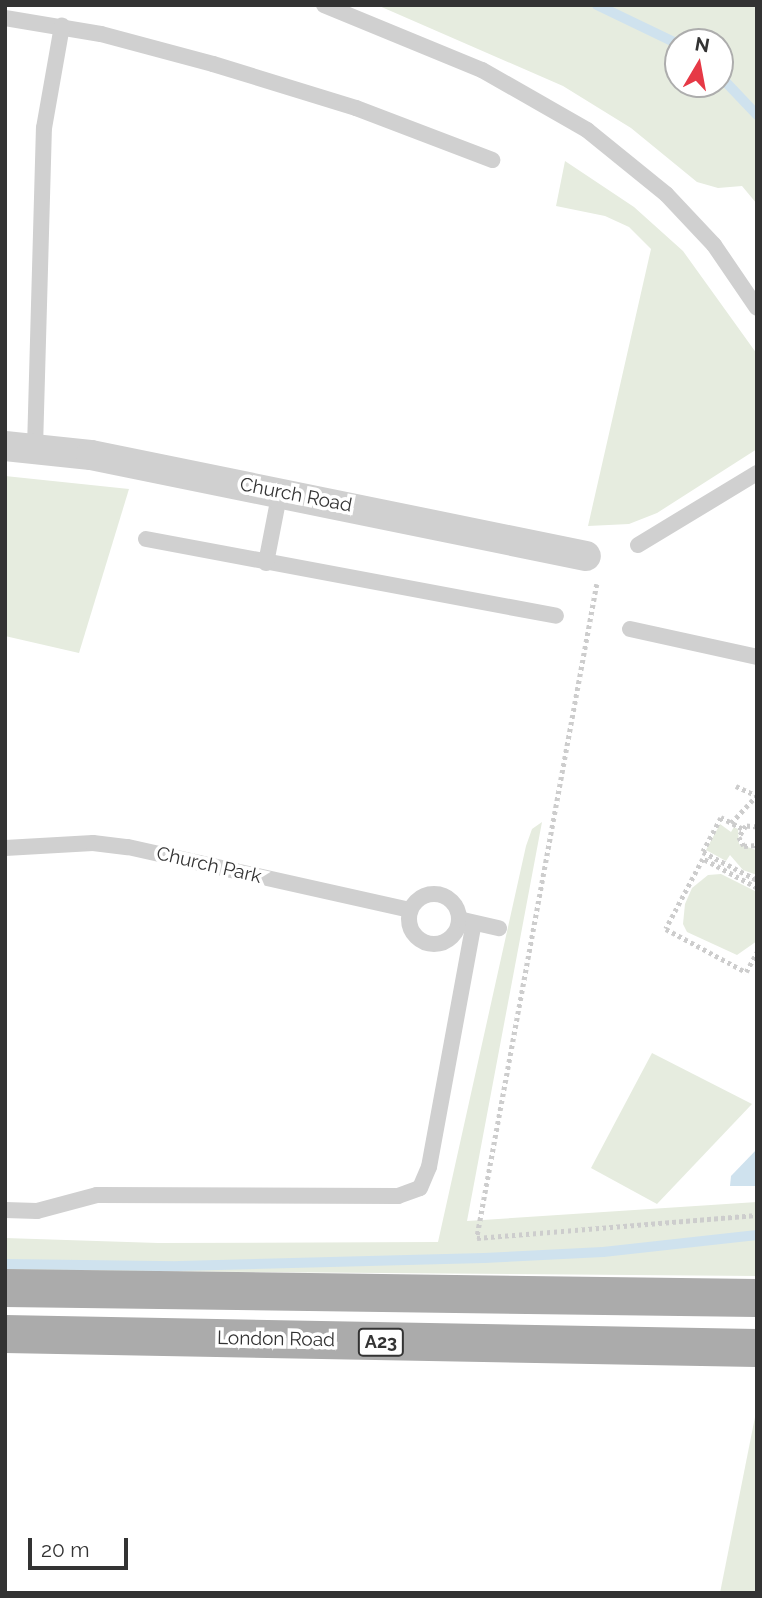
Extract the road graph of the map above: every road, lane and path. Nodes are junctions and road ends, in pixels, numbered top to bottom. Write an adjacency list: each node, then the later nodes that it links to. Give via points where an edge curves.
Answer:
1 (324, 5): 5 (lane, via 482,70 587,130 666,194 714,245)
2 (5, 18): 3 (lane)
3 (62, 26): 4 (lane, via 300,90); 7 (lane, via 44,128)
4 (492, 160)
5 (757, 309)
6 (5, 446): 7 (street, Church Road)
7 (35, 448): 9 (street, Church Road)
8 (757, 473): 11 (lane)
9 (280, 491): 12 (street, Church Road); 13 (lane)
10 (146, 539): 13 (lane)
11 (638, 545)
12 (586, 556): 33 (path, via 598,581 477,1238)
13 (266, 563): 14 (lane)
14 (556, 616)
15 (630, 629): 16 (lane)
16 (757, 657)
17 (736, 786): 18 (path)
18 (757, 796): 19 (path)
19 (731, 823): 21 (path); 24 (path, via 721,818 703,852)
20 (757, 827): 21 (path)
21 (742, 829): 22 (path, via 744,846)
22 (757, 845)
23 (5, 848): 26 (lane, Church Park, via 93,843 128,847)
24 (757, 880)
25 (757, 888): 30 (path, via 703,859 666,929)
26 (410, 910): 27 (lane, via 422,897 439,895 454,903); 27 (lane, via 409,926 425,943 448,941)
27 (467, 921): 28 (lane); 32 (lane, via 429,1167 420,1188 398,1196 97,1195 37,1211)
28 (499, 928)
29 (757, 951): 30 (path, via 746,972)
30 (729, 962): 31 (path)
31 (724, 971)
32 (5, 1210)
33 (757, 1215)
34 (5, 1288): 35 (main road)
35 (757, 1298)
36 (5, 1334): 37 (main road, London Road / A23)
37 (757, 1348)

